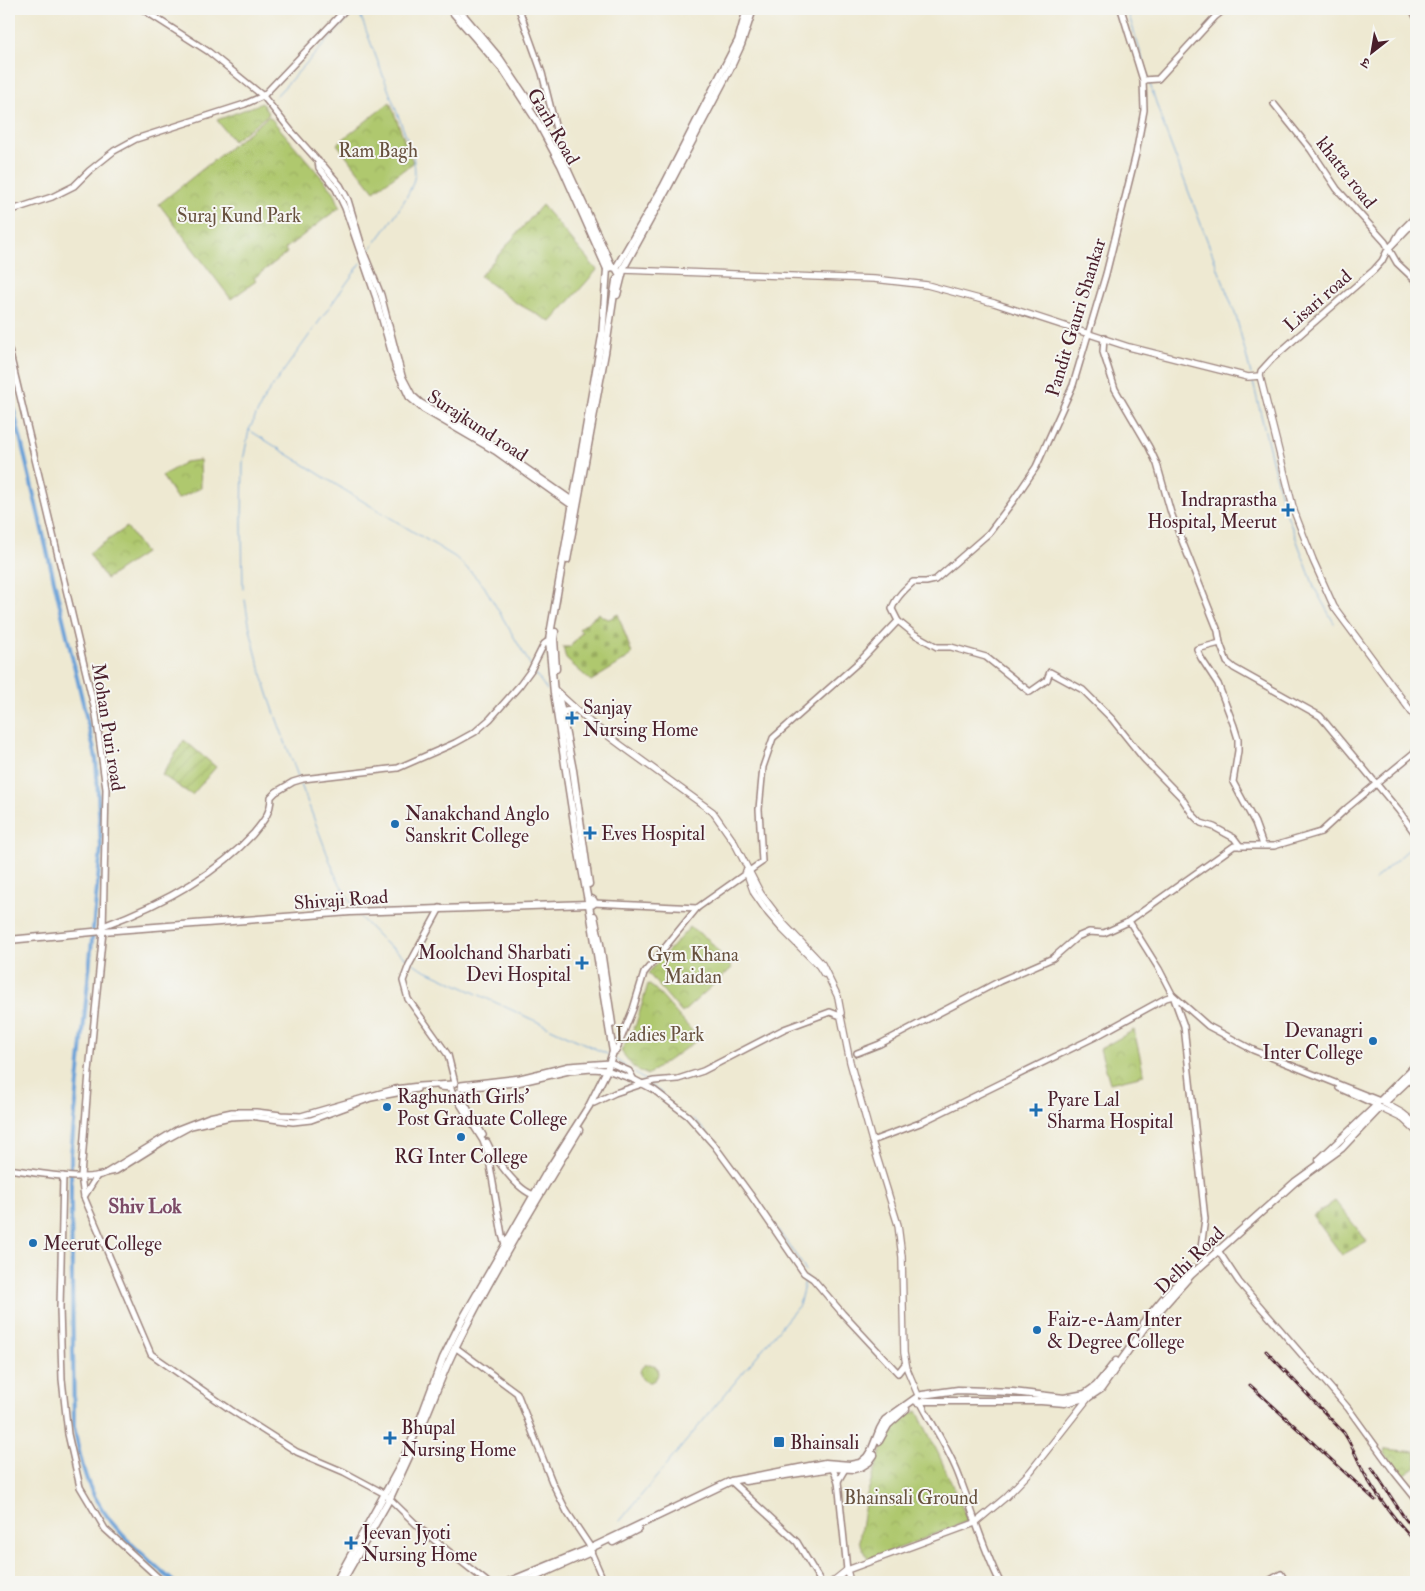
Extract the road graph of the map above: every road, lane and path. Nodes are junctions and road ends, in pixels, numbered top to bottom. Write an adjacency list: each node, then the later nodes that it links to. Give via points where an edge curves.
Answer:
1 (142, 9): 14 (street, via 209,52)
2 (346, 9): 14 (street)
3 (450, 9): 12 (main road, Garh Road)
4 (458, 9): 12 (main road, Garh Road)
5 (519, 9): 17 (street, via 542,73 557,133)
6 (747, 9): 16 (main road, via 738,41)
7 (753, 9): 16 (main road, via 736,56)
8 (1121, 9): 13 (street, Pandit Gauri Shankar)
9 (1225, 9): 13 (street, via 1158,79)
10 (1412, 9): 11 (street)
11 (1416, 17)
12 (494, 55): 17 (main road, Garh Road)
13 (1147, 80): 24 (street, Pandit Gauri Shankar, via 1136,154)
14 (264, 96): 18 (street, via 136,139 114,151 74,186); 29 (street, Surajkund road, via 318,161 341,198 366,263 400,381 409,398 514,462)
15 (1274, 104): 21 (street, khatta road, via 1337,189)
16 (688, 145): 22 (main road)
17 (556, 148): 22 (main road, Garh Road)
18 (9, 211)
19 (1416, 216): 21 (street, Lisari road)
20 (1416, 220): 21 (street, Lisari road)
21 (1390, 247): 23 (street, khatta road, via 1398,263); 27 (street, Lisari road, via 1374,270)
22 (613, 269): 24 (main road, via 927,284); 28 (main road); 28 (main road, via 620,275 616,281)
23 (1416, 281)
24 (1090, 333): 25 (main road); 30 (street, Pandit Gauri Shankar, via 1073,385 1036,467 989,533 935,580 913,582 907,588 892,609)
25 (1104, 338): 27 (main road, via 1171,358); 32 (street, via 1103,352 1115,389 1157,464 1171,513)
26 (9, 350): 47 (street, Mohan Puri road, via 96,715 106,789)
27 (1254, 376): 36 (main road, via 1263,383 1294,511 1334,607)
28 (592, 406): 29 (main road)
29 (574, 505): 31 (main road)
30 (898, 621): 41 (street, via 937,647 951,647 986,657 1030,692 1047,680 1050,672 1083,690 1201,823 1234,838); 42 (street, via 860,661 773,738 763,767 759,809 762,862)
31 (551, 639): 33 (main road); 47 (street, via 544,644 520,685 475,732 398,768 299,780 276,792 270,797 271,808 265,820 215,868)
32 (1220, 643): 38 (street, via 1227,662 1234,668 1320,716); 40 (street, via 1197,650 1218,684 1229,710 1238,739 1233,782)
33 (557, 693): 34 (main road); 35 (main road); 42 (main road, via 622,746 713,812 734,842); 43 (main road, via 576,837)
34 (573, 710): 35 (main road); 42 (main road, via 709,814 722,828)
35 (562, 712): 43 (main road)
36 (1416, 718)
37 (1416, 752): 38 (street)
38 (1377, 785): 39 (street); 40 (street, via 1321,832 1274,846)
39 (1416, 835)
40 (1263, 845): 41 (street)
41 (1240, 846): 46 (street, via 1234,846)
42 (748, 873): 45 (street); 50 (main road, via 782,929 826,977)
43 (590, 903): 44 (main road, Shivaji Road); 45 (street); 52 (main road, via 600,944)
44 (440, 908): 47 (main road, Shivaji Road); 58 (street, via 402,981 408,999 448,1055)
45 (697, 908): 52 (street, via 644,973)
46 (1128, 922): 49 (street); 51 (street, via 1104,933 1090,932 1077,937 1053,958 1000,981 880,1044)
47 (101, 929): 48 (main road, Shivaji Road); 66 (street, Mohan Puri road)
48 (9, 939)
49 (1173, 996): 60 (street, via 1208,1026 1253,1050); 63 (street, via 920,1123); 72 (street, via 1184,1026 1187,1049 1205,1219 1201,1248)
50 (840, 1014): 57 (street, via 830,1012 784,1029 703,1071 678,1079); 63 (main road)
51 (857, 1052)
52 (613, 1058): 54 (main road); 56 (street); 58 (street, via 520,1078)
53 (1416, 1065): 60 (main road)
54 (609, 1071): 56 (street); 58 (street, via 569,1070 517,1083); 59 (main road); 68 (main road)
55 (1416, 1073): 60 (main road, Delhi Road)
56 (635, 1080): 57 (street)
57 (642, 1084): 59 (street); 75 (street, via 688,1116 714,1145 804,1273 842,1314 898,1373)
58 (456, 1087): 67 (street, via 418,1086 387,1091 301,1116 232,1112 208,1117 178,1129); 68 (street, via 492,1154 521,1186); 70 (street, via 488,1154)
59 (594, 1103): 70 (main road)
60 (1381, 1104): 61 (main road, via 1402,1113); 62 (main road); 71 (main road, Delhi Road, via 1320,1160 1276,1193); 71 (main road, Delhi Road, via 1342,1148 1295,1182)
61 (1416, 1124)
62 (1416, 1131)
63 (872, 1141): 75 (main road, via 899,1230)
64 (9, 1169): 65 (street)
65 (66, 1176): 66 (street); 87 (street, via 60,1308 63,1382 68,1434 80,1487 105,1529)
66 (81, 1176): 67 (street); 69 (street, Mohan Puri road)
67 (97, 1176): 69 (street)
68 (534, 1195): 70 (main road)
69 (84, 1197): 82 (street, Mohan Puri road, via 151,1354 296,1452 344,1472)
70 (508, 1246): 74 (main road); 82 (main road, via 462,1320)
71 (1218, 1250): 72 (main road, Delhi Road); 83 (street, via 1239,1282 1348,1408)
72 (1205, 1261): 73 (main road, Delhi Road)
73 (1177, 1287): 76 (main road, Delhi Road, via 1157,1305); 76 (main road, Delhi Road, via 1101,1389)
74 (455, 1347): 82 (main road); 85 (street, via 517,1393 552,1482)
75 (906, 1364): 77 (main road)
76 (1087, 1395): 77 (main road, Delhi Road, via 1064,1403); 77 (main road, via 1064,1398 958,1390); 84 (main road, via 1030,1472)
77 (920, 1399): 79 (main road, via 885,1420 867,1457); 84 (street, via 957,1472)
78 (832, 1466): 79 (main road); 80 (street); 81 (main road); 85 (main road, via 816,1465 731,1480)
79 (846, 1467): 80 (street)
80 (838, 1481): 86 (street)
81 (733, 1483): 85 (main road); 94 (street, via 796,1542)
82 (387, 1496): 88 (main road); 89 (main road); 90 (street, Mohan Puri road, via 423,1532)
83 (1416, 1500)
84 (976, 1523): 86 (main road); 97 (street)
85 (591, 1550): 91 (main road); 92 (main road); 93 (street)
86 (848, 1570): 95 (main road); 96 (main road)
87 (163, 1582)
88 (336, 1582)
89 (342, 1582)
90 (487, 1582)
91 (508, 1582)
92 (524, 1582)
93 (604, 1582)
94 (821, 1582)
95 (832, 1582)
96 (850, 1582)
97 (1000, 1582)
98 (1267, 1582): 99 (street, via 1281,1574)
99 (1286, 1582)

